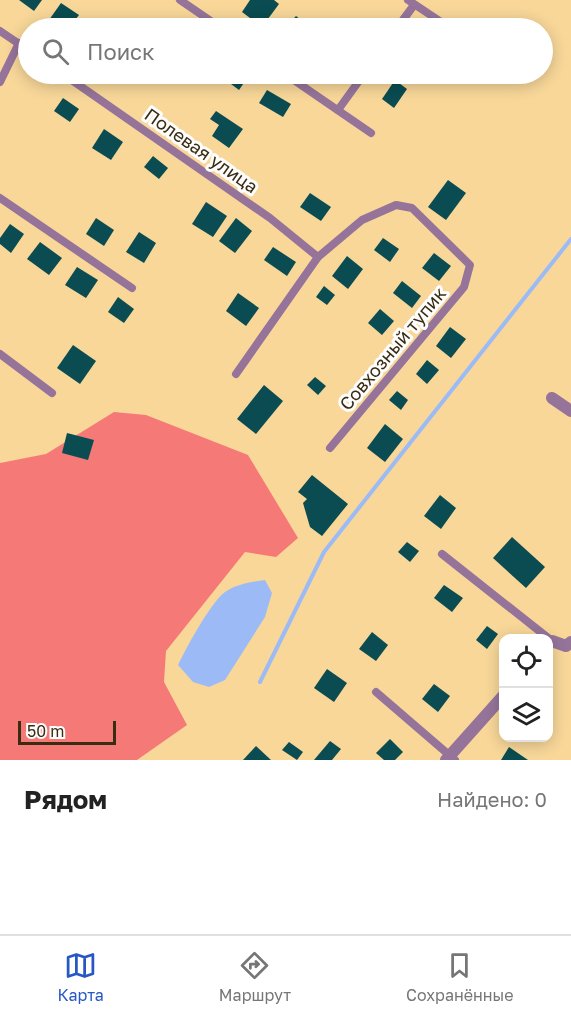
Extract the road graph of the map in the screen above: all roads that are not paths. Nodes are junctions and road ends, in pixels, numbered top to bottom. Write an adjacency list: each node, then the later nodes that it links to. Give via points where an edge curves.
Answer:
1 (180, 0): 3 (lane)
2 (411, 2): 4 (lane); 5 (lane)
3 (206, 18)
4 (402, 18)
5 (435, 18)
6 (0, 31): 7 (lane)
7 (18, 42)
8 (18, 45): 9 (lane)
9 (0, 82)
10 (77, 84): 16 (lane, Полевая улица, via 270,218)
11 (300, 84): 13 (lane)
12 (357, 84): 13 (lane)
13 (338, 110): 14 (lane)
14 (371, 133)
15 (0, 198): 17 (lane)
16 (318, 257): 19 (lane); 23 (lane, Совхозный тупик, via 362,220 396,205 412,208 470,265 464,287)
17 (132, 288)
18 (0, 354): 20 (lane)
19 (236, 374)
20 (52, 393)
21 (552, 398): 22 (street)
22 (571, 411)
23 (330, 448)
24 (442, 554): 25 (lane)
25 (539, 634)
26 (571, 642): 27 (street, via 566,646)
27 (553, 644)
28 (376, 692): 30 (lane)
29 (499, 701): 30 (street)
30 (450, 759)

